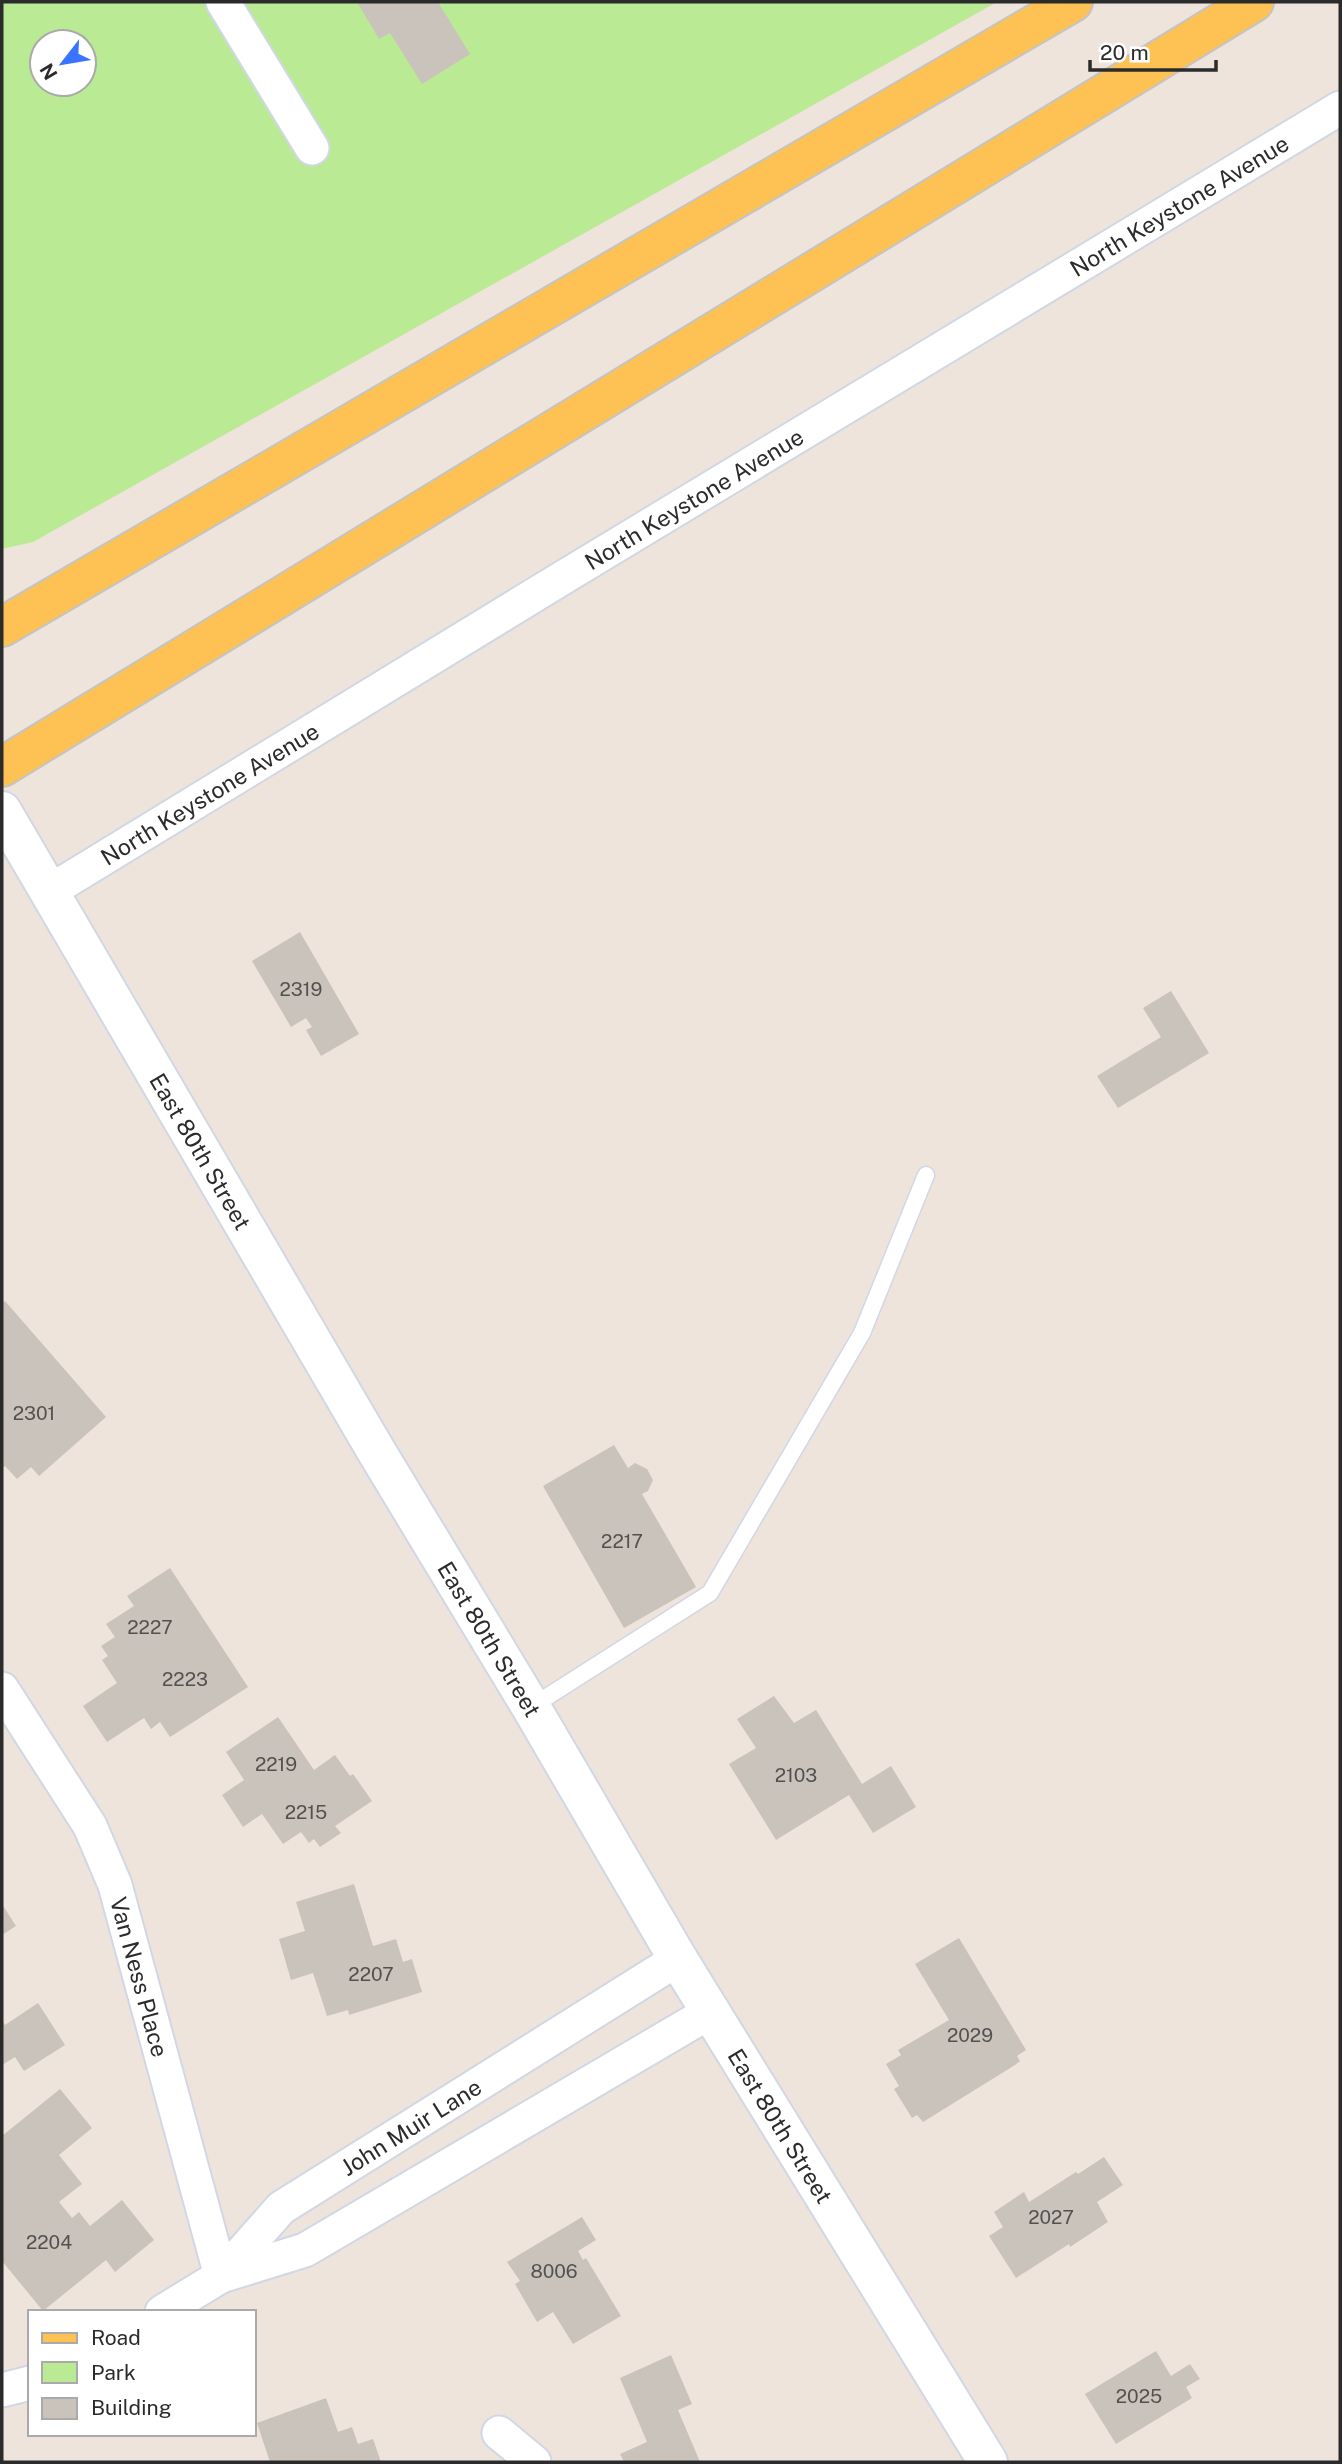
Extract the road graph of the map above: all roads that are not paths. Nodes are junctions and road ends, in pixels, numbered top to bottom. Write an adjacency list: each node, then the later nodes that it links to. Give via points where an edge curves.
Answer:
1 (223, 2): 5 (street)
2 (1073, 2): 6 (main road)
3 (1254, 2): 7 (main road)
4 (1340, 108): 9 (street, North Keystone Avenue)
5 (312, 148)
6 (2, 627)
7 (2, 767)
8 (2, 811): 9 (street, East 80th Street)
9 (50, 891): 12 (street, East 80th Street)
10 (926, 1175): 12 (lane, via 862,1333 710,1593)
11 (4, 1697): 15 (street, Van Ness Place, via 90,1826 116,1885)
12 (530, 1707): 13 (street, East 80th Street)
13 (678, 1959): 14 (street, East 80th Street); 15 (street, John Muir Lane, via 281,2208)
14 (710, 2012): 15 (street, via 305,2250); 21 (street, East 80th Street)
15 (220, 2276): 16 (street, John Muir Lane)
16 (165, 2310)
17 (28, 2384): 18 (street)
18 (2, 2390)
19 (499, 2433): 20 (street)
20 (534, 2462)
21 (988, 2462)

